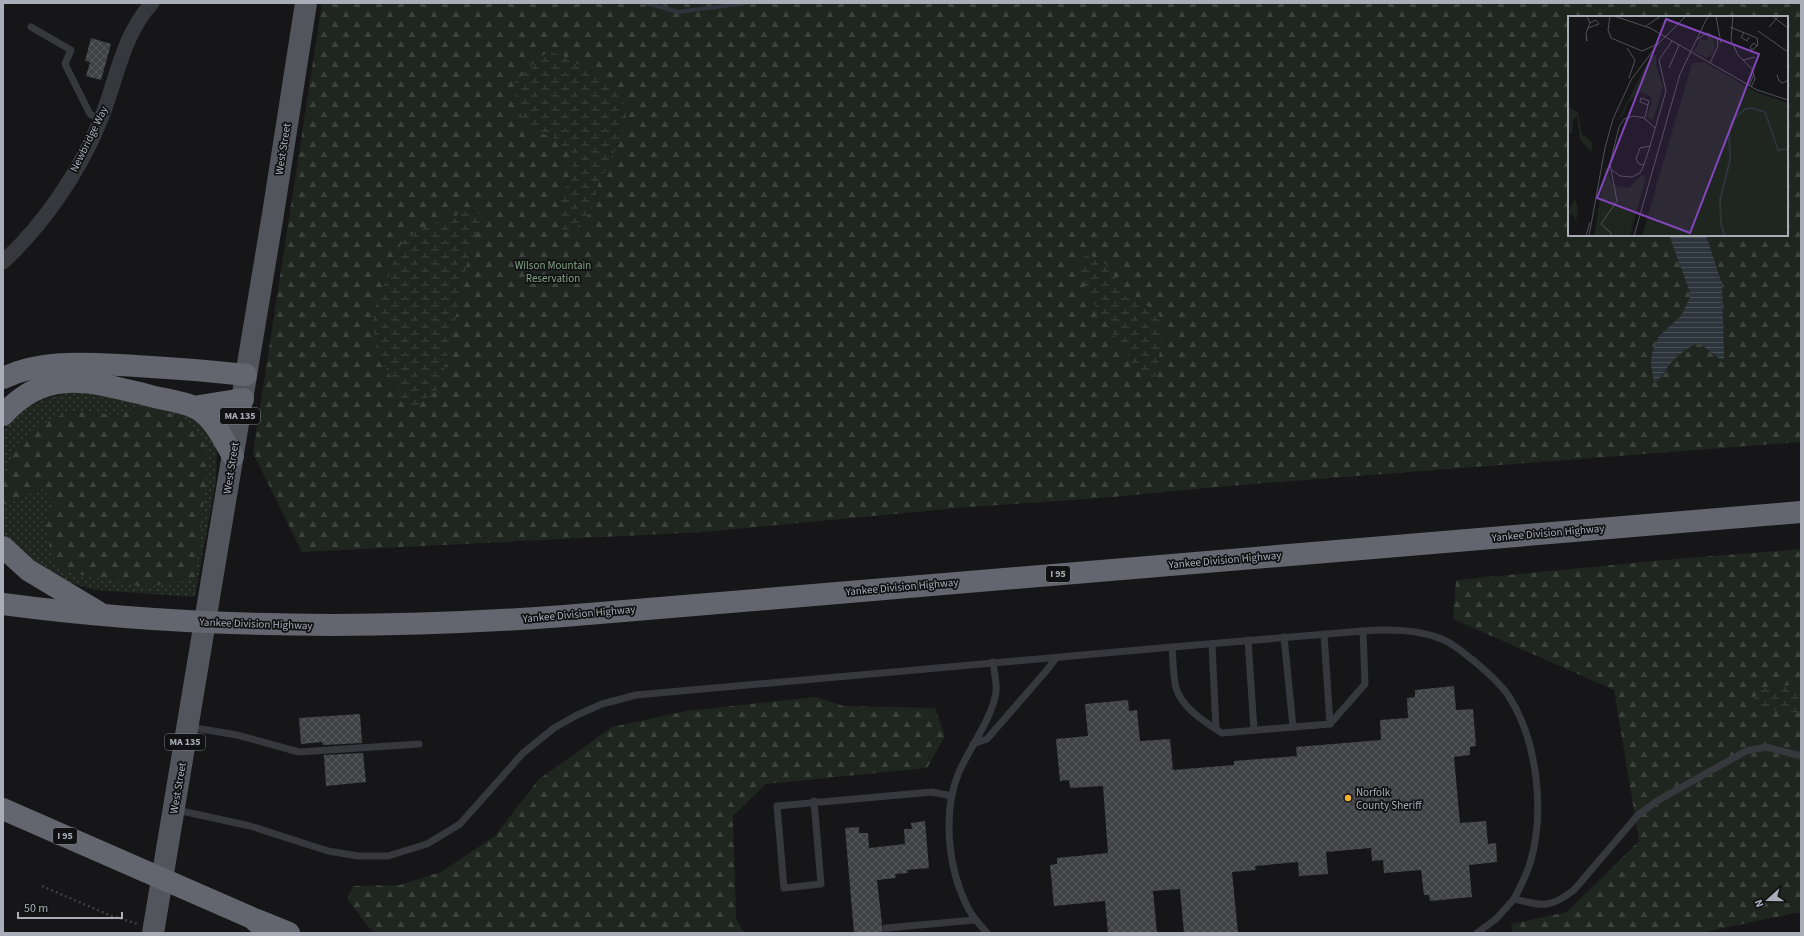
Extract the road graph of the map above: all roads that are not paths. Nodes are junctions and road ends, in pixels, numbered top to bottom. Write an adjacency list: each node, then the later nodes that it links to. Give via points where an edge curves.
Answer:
1 (152, 3): 4 (street, Newbridge Way, via 139,19 123,51)
2 (306, 3): 6 (main road, West Street)
3 (31, 27): 4 (lane, via 71,50 65,64 90,114)
4 (100, 120): 5 (street, Newbridge Way, via 87,149 61,192 30,233)
5 (3, 262)
6 (246, 375): 7 (highway, via 82,363 37,367); 8 (main road, West Street / MA 135)
7 (3, 378)
8 (243, 399): 9 (highway); 11 (main road, West Street / MA 135)
9 (193, 407): 10 (highway, via 96,383 76,381 36,390); 11 (highway, via 213,424)
10 (3, 415)
11 (233, 456): 25 (main road, West Street / MA 135)
12 (1801, 512): 15 (highway, Yankee Division Highway / I 95, via 514,620 370,626 174,622)
13 (3, 547): 15 (highway, via 28,570)
14 (3, 604): 15 (highway, Yankee Division Highway / I 95)
15 (104, 616)
16 (1363, 631): 17 (lane); 24 (lane, via 1365,684); 36 (lane, via 1399,630 1444,641 1482,667 1508,695 1531,749 1538,810 1537,832 1531,860)
17 (1324, 634): 18 (lane); 24 (lane)
18 (1284, 637): 19 (lane); 26 (lane)
19 (1248, 640): 20 (lane); 28 (lane)
20 (1212, 644): 21 (lane); 27 (lane)
21 (1172, 647): 22 (lane); 27 (lane, via 1176,687 1180,698 1192,712)
22 (1056, 658): 23 (lane); 30 (lane, via 986,739)
23 (994, 662): 30 (lane, via 996,693 989,714); 35 (lane, via 636,695 602,704 577,715 539,739 506,771 456,827 427,844 388,856 328,852 250,826)
24 (1330, 724): 26 (lane)
25 (188, 727): 29 (lane, via 237,735 298,752); 35 (main road, West Street / MA 135)
26 (1293, 727): 28 (lane)
27 (1216, 729): 28 (lane, via 1222,733)
28 (1254, 730)
29 (419, 744)
30 (973, 744): 32 (lane, via 958,774)
31 (1801, 756): 36 (lane, via 1766,747 1746,751 1657,801 1638,815 1574,890 1562,899 1538,905)
32 (952, 796): 33 (lane, via 932,792); 38 (lane, via 949,818 951,849 961,894)
33 (814, 801): 33 (lane, via 778,806 784,888 821,884)
34 (3, 809): 37 (highway, I 95)
35 (174, 809): 40 (main road, West Street / MA 135)
36 (1514, 899): 44 (lane, via 1496,919)
37 (252, 918): 41 (highway); 42 (highway, I 95)
38 (975, 920): 39 (lane); 43 (lane)
39 (886, 928)
40 (153, 930)
41 (269, 933)
42 (289, 933)
43 (987, 933)
44 (1477, 933)

